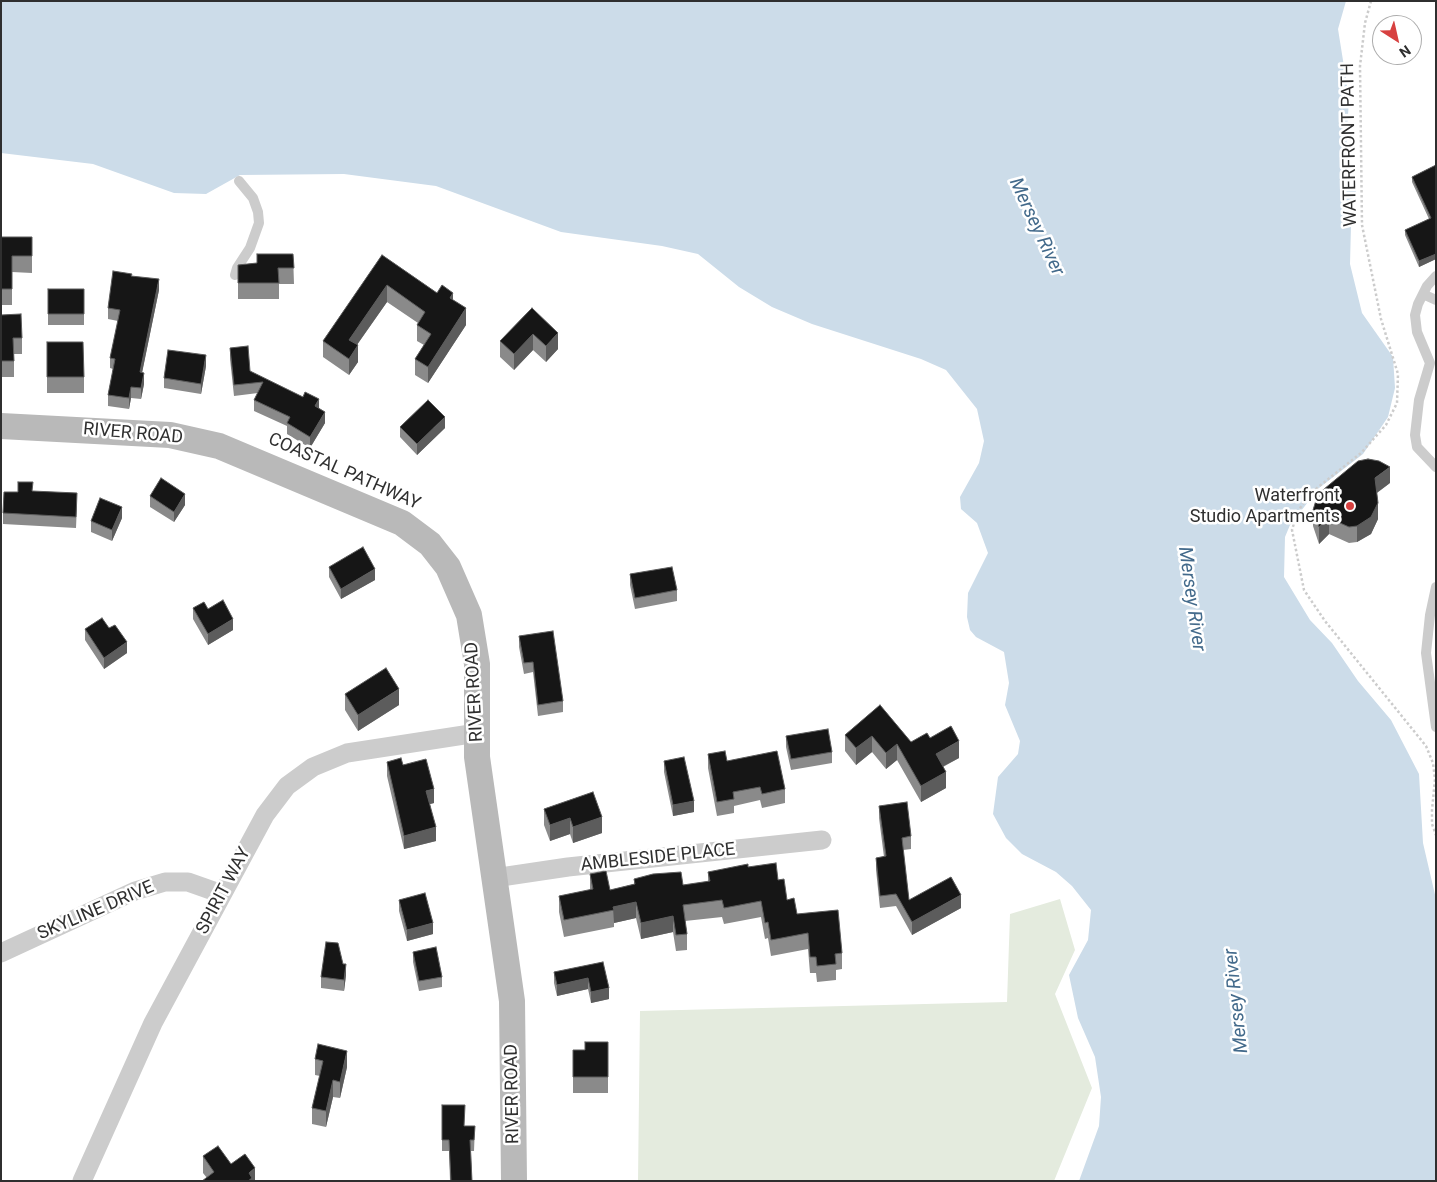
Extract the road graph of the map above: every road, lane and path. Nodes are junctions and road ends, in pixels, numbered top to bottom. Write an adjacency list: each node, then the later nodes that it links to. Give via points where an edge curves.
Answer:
1 (1370, 1): 13 (path, WATERFRONT PATH, via 1360,66 1362,226 1381,319 1398,374 1397,403 1386,425 1361,453 1304,502 1292,530 1304,590 1325,622 1426,746 1436,779 1432,810)
2 (239, 180): 3 (lane, via 253,198 260,223)
3 (235, 275)
4 (1436, 276): 5 (lane)
5 (1424, 295): 6 (lane); 7 (lane, via 1415,315 1418,332)
6 (1436, 300)
7 (1433, 361): 9 (lane, via 1420,400 1415,435 1416,447)
8 (1, 426): 12 (main road, RIVER ROAD, via 170,435 219,446 402,523 430,544 448,567 464,601 477,664)
9 (1436, 466)
10 (1436, 586): 11 (lane, via 1426,653)
11 (1436, 727)
12 (478, 733): 15 (main road, RIVER ROAD, via 477,757); 16 (street, SPIRIT WAY, via 347,753 313,767 286,786 265,815)
13 (1436, 835)
14 (822, 840): 15 (street, AMBLESIDE PLACE)
15 (494, 878): 19 (main road, RIVER ROAD, via 512,1001)
16 (222, 894): 17 (street, SKYLINE DRIVE, via 188,882 165,882 135,890); 18 (street, SPIRIT WAY, via 153,1023)
17 (1, 953)
18 (82, 1181)
19 (514, 1181)

